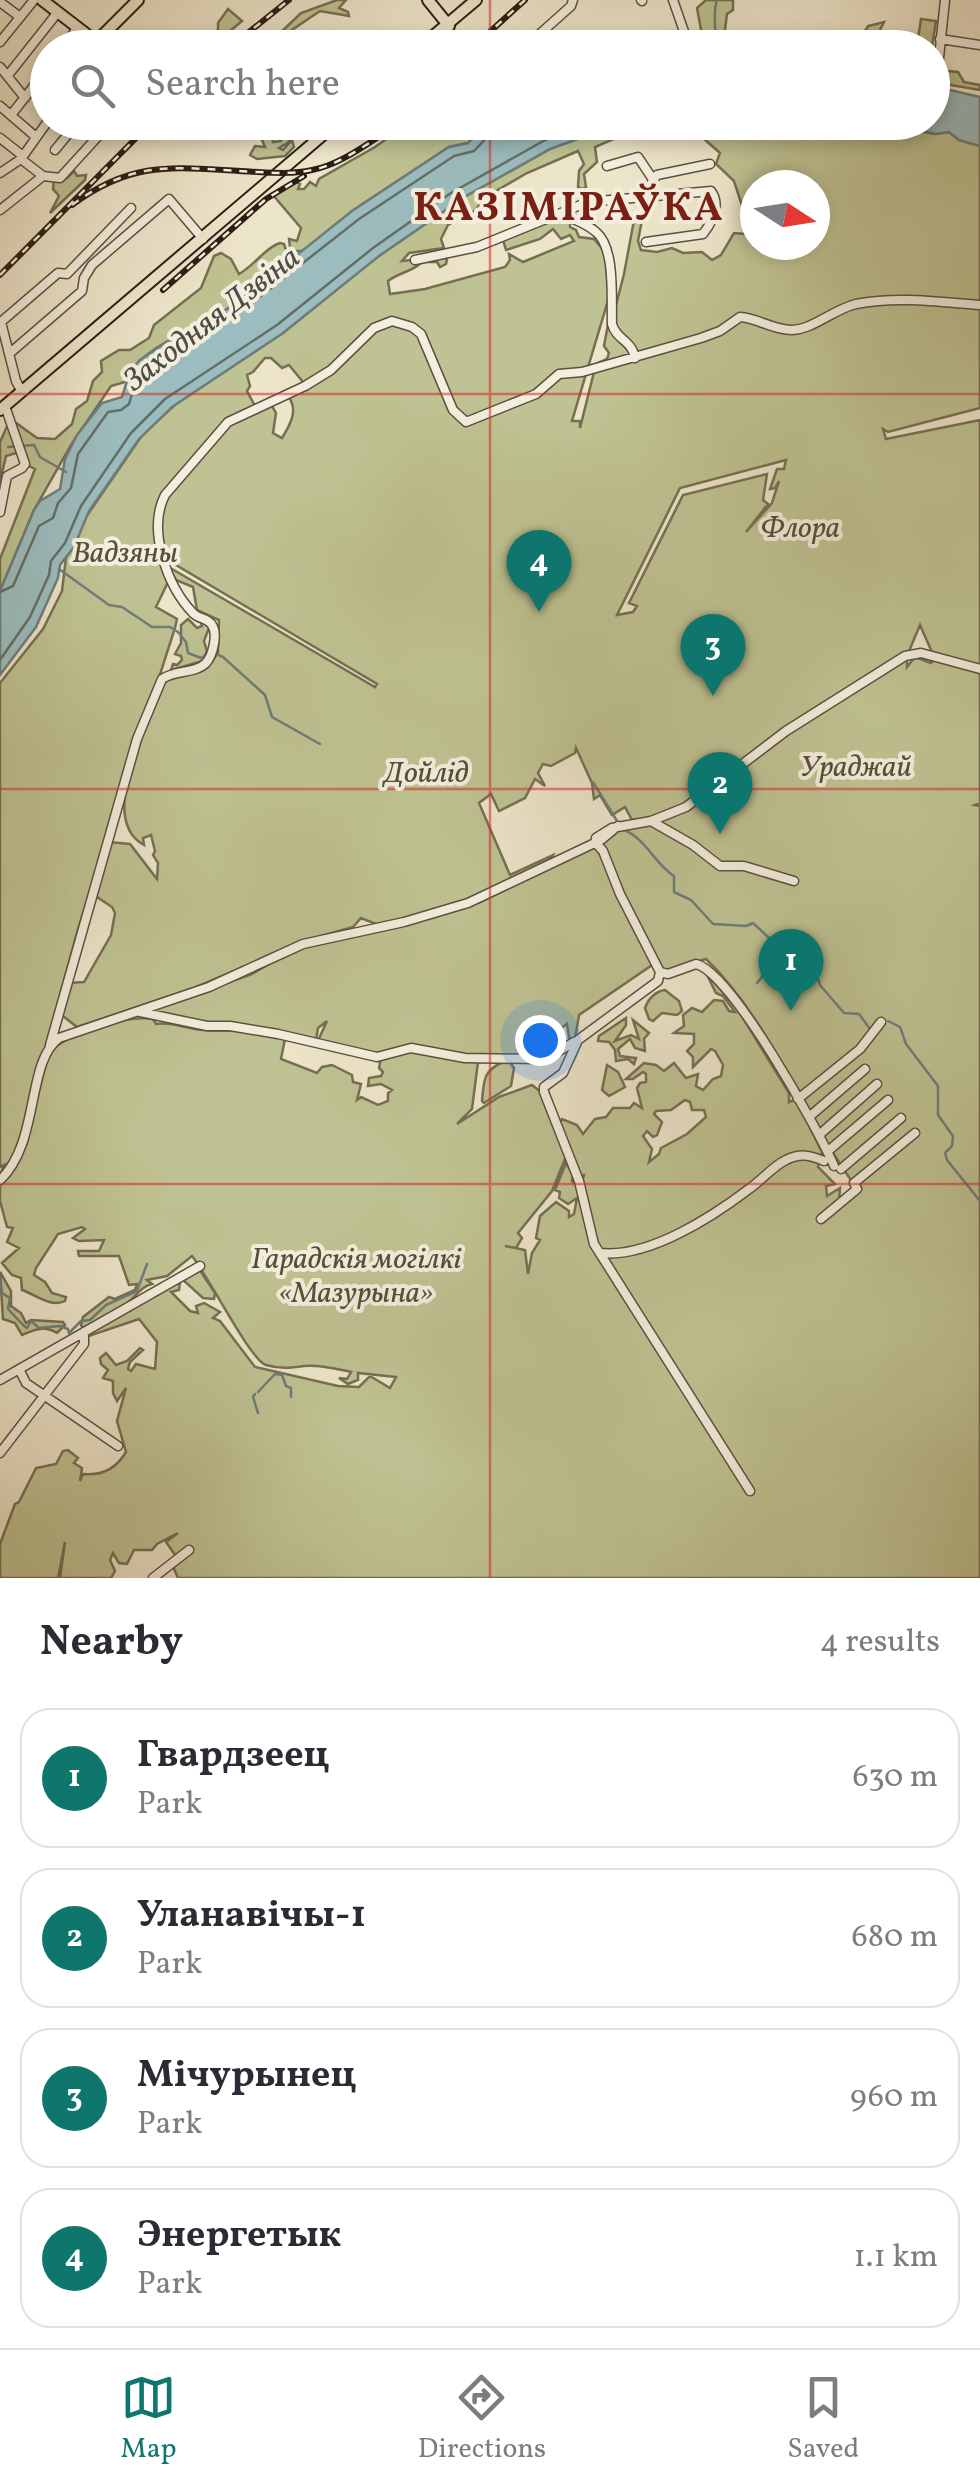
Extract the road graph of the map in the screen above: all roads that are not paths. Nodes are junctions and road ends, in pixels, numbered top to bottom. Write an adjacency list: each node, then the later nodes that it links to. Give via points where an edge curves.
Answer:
1 (34, 0): 11 (street)
2 (42, 0): 10 (main road)
3 (138, 0): 16 (main road)
4 (428, 0): 12 (main road)
5 (479, 0): 12 (main road)
6 (573, 0): 18 (street)
7 (673, 0): 19 (street)
8 (945, 0): 20 (street)
9 (0, 2): 11 (street)
10 (58, 12): 13 (main road); 14 (street)
11 (20, 17): 21 (street)
12 (449, 25): 17 (main road)
13 (77, 28): 15 (main road)
14 (44, 30)
15 (80, 30)
16 (111, 30)
17 (443, 30)
18 (545, 30)
19 (684, 30)
20 (941, 30)
21 (1, 38)
22 (950, 40): 23 (street)
23 (980, 45)
24 (30, 47): 26 (street)
25 (0, 67): 26 (street)
26 (9, 74): 28 (street)
27 (30, 91): 28 (street)
28 (25, 98): 30 (street)
29 (0, 106): 30 (street)
30 (11, 115): 31 (street)
31 (30, 132)
32 (0, 138): 38 (street)
33 (34, 140): 38 (street)
34 (64, 140): 37 (street)
35 (92, 140): 42 (street, via 64,176)
36 (315, 140): 48 (main road)
37 (56, 150)
38 (22, 158): 41 (street); 42 (street)
39 (710, 164): 43 (street)
40 (607, 166): 43 (street, via 638,157)
41 (0, 172)
42 (44, 176): 46 (street)
43 (652, 178): 44 (street)
44 (642, 197): 47 (street); 49 (street, via 711,192 717,203 704,234)
45 (132, 208): 52 (street, via 67,274 58,273 1,322)
46 (0, 210)
47 (566, 211): 50 (street, via 477,248); 53 (street, via 603,238 614,332 630,342)
48 (202, 238): 52 (street, via 169,199 92,265 82,291); 54 (main road)
49 (646, 242)
50 (415, 260)
51 (980, 305): 53 (street, via 904,299 848,306 796,330 740,317 720,332)
52 (10, 354): 54 (street)
53 (636, 358): 64 (street, via 559,374 536,394 466,422 456,416 421,334 402,322 386,322 331,370 228,422 165,495 159,532 166,568 193,613 212,623 214,642 206,663 162,680 137,740)
54 (21, 391): 55 (main road)
55 (2, 408): 56 (street, via 24,466 7,476)
56 (0, 512)
57 (980, 669): 58 (street, via 921,653 905,656 686,807)
58 (652, 822): 59 (street, via 618,826); 60 (street, via 720,866)
59 (592, 842): 61 (street, via 604,851); 62 (street, via 468,903 303,944)
60 (794, 881)
61 (662, 976): 65 (street); 68 (street, via 690,965 706,968 742,1008)
62 (139, 1012): 64 (street); 65 (street, via 377,1057 411,1048 465,1058 536,1059)
63 (881, 1022): 68 (street, via 860,1049)
64 (56, 1035): 76 (street, via 22,1150)
65 (578, 1040): 79 (street, via 563,1073 544,1092 579,1181 589,1236)
66 (865, 1069): 70 (street)
67 (877, 1084): 73 (street)
68 (798, 1099): 70 (street)
69 (888, 1100): 74 (street)
70 (809, 1117): 73 (street)
71 (901, 1118): 75 (street)
72 (915, 1133): 77 (street)
73 (819, 1134): 74 (street)
74 (827, 1156): 75 (street, via 824,1169); 79 (street, via 786,1160 666,1240)
75 (838, 1168): 77 (street)
76 (0, 1180)
77 (854, 1183): 78 (street, via 857,1189)
78 (821, 1219)
79 (601, 1253): 87 (street)
80 (200, 1266): 81 (street)
81 (84, 1332): 82 (street); 84 (street, via 84,1344)
82 (20, 1369): 83 (street); 84 (street, via 26,1383)
83 (0, 1380)
84 (46, 1396): 85 (street); 86 (street)
85 (118, 1446)
86 (0, 1453)
87 (750, 1491)
88 (189, 1550): 89 (street)
89 (152, 1578)

